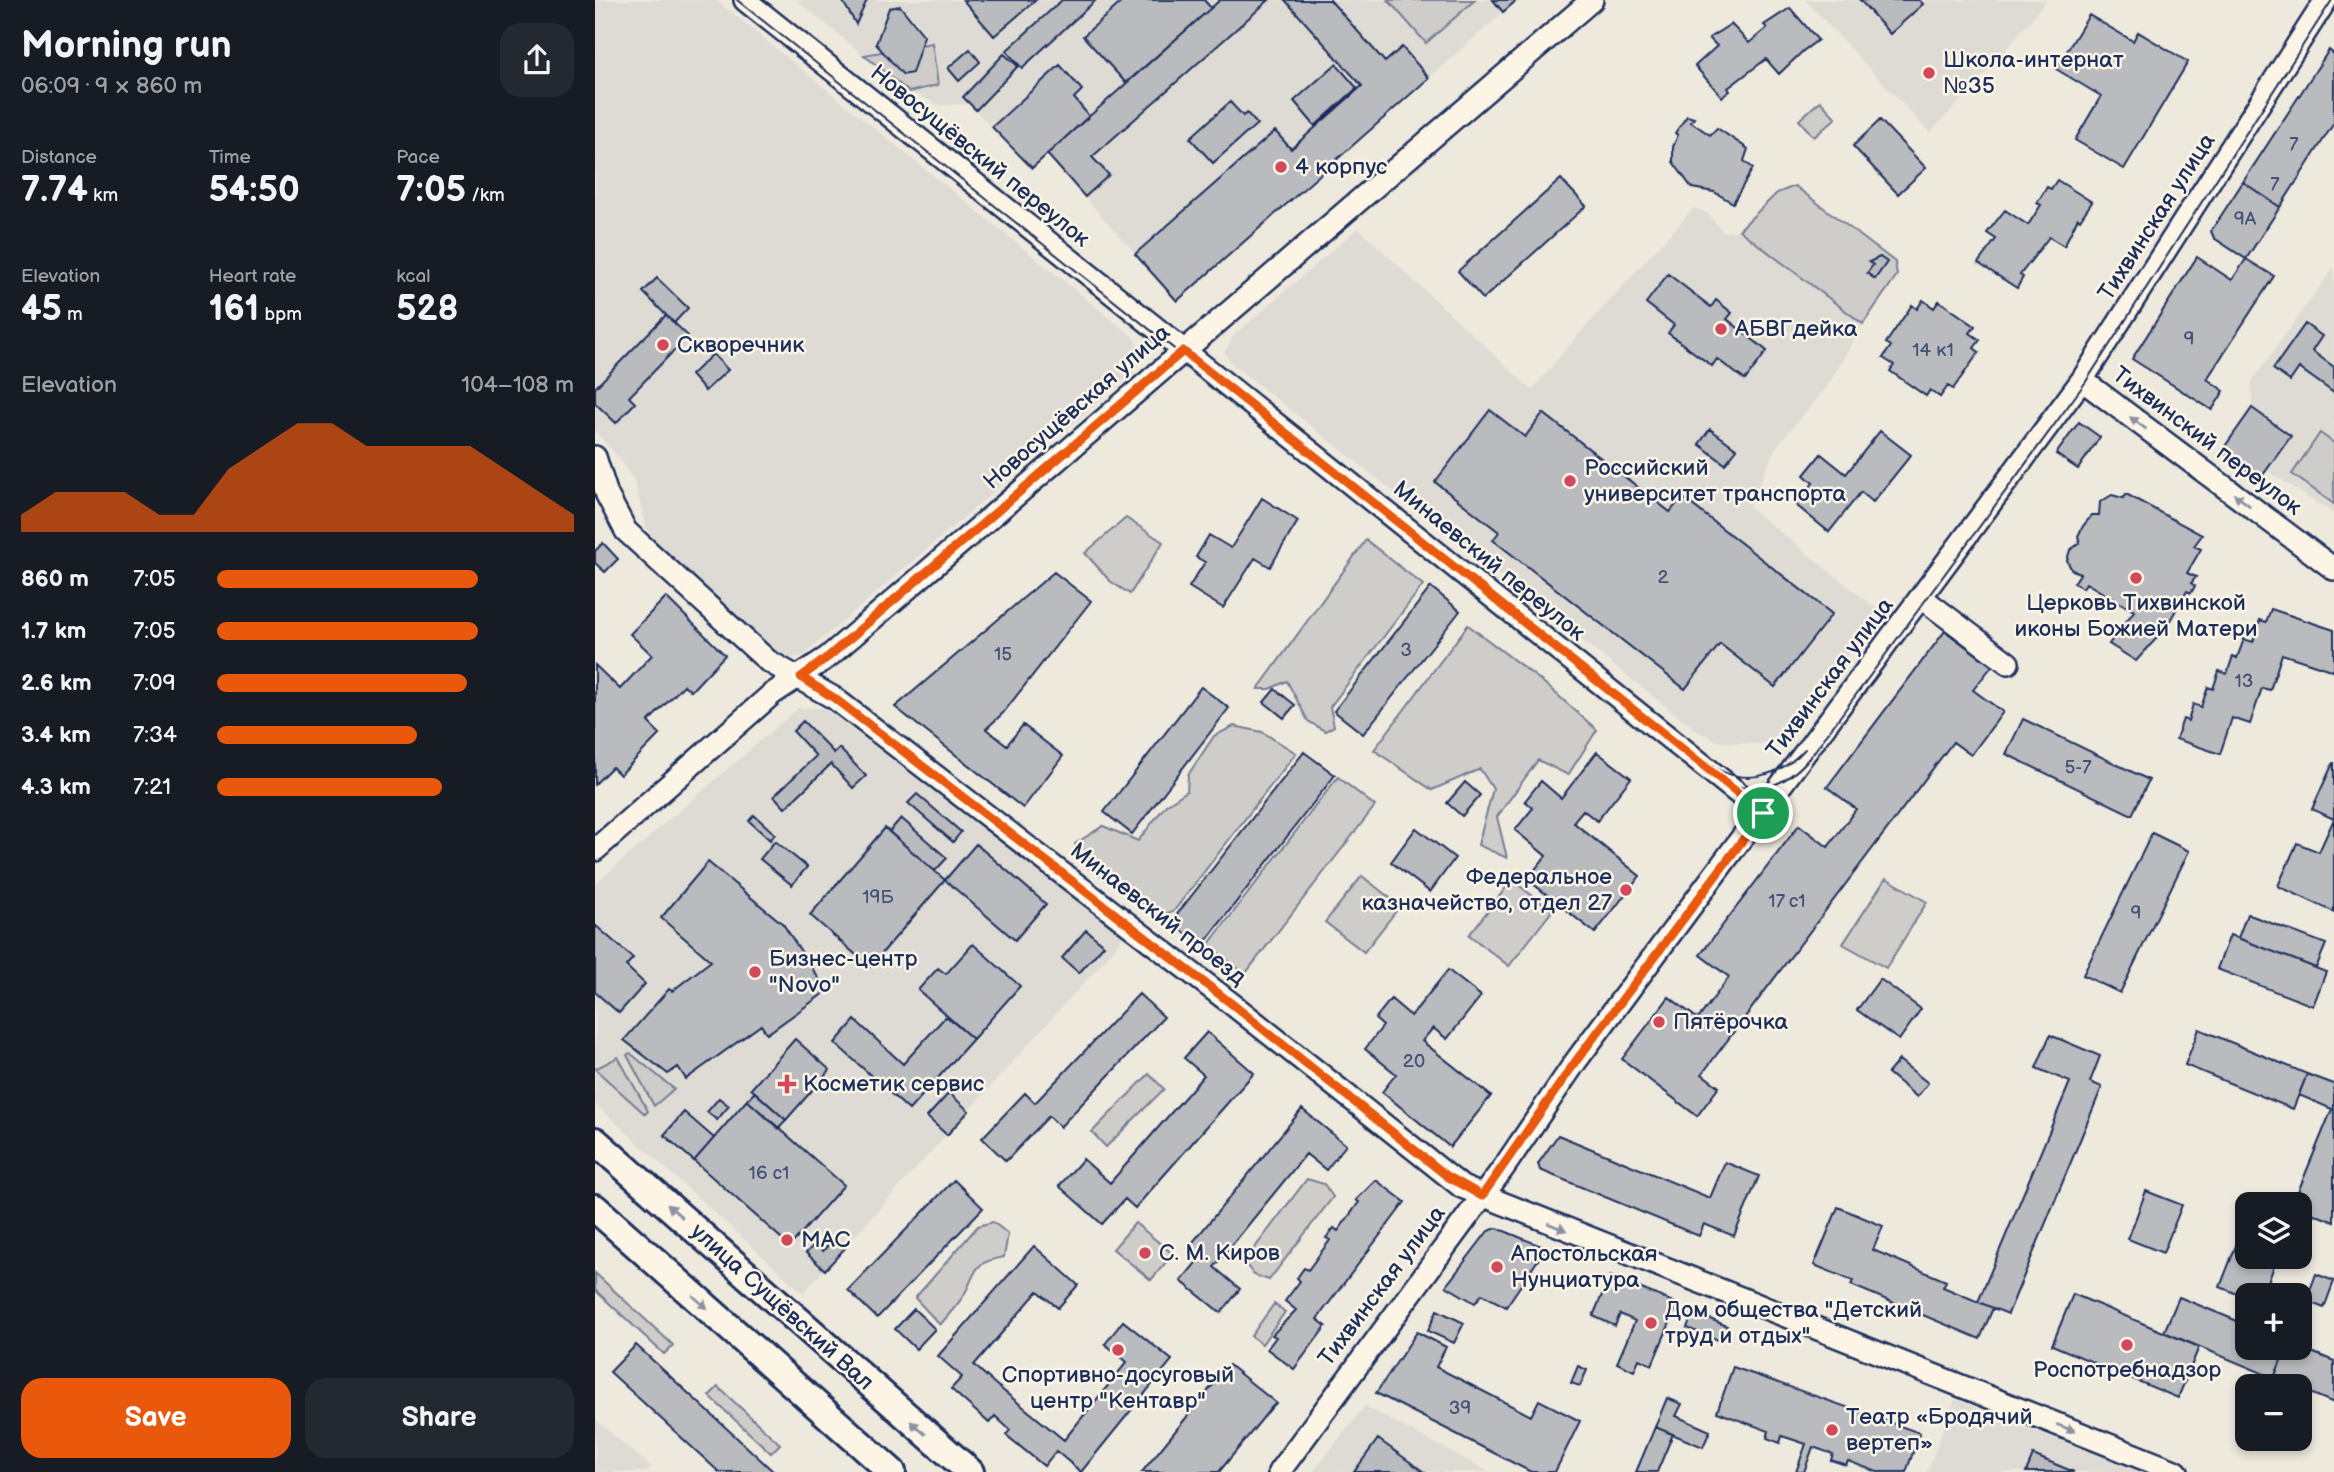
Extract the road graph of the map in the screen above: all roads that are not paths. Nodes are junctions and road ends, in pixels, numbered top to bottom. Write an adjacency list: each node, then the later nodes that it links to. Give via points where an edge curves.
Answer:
1 (745, 0): 4 (street, Новосущёвский переулок)
2 (1592, 0): 4 (street, Новосущёвская улица)
3 (2326, 0): 5 (street, Тихвинская улица)
4 (1183, 351): 11 (street, Новосущёвская улица); 12 (street, Минаевский переулок)
5 (2082, 380): 8 (street, Тихвинский переулок, one-way to 5); 9 (street, Тихвинская улица)
6 (595, 457): 7 (street, Минаевский проезд)
7 (601, 503): 11 (street, Минаевский проезд, via 654,558 768,661)
8 (2334, 569)
9 (1923, 598): 10 (street); 12 (street, Тихвинская улица)
10 (2008, 663)
11 (801, 677): 13 (street, Новосущёвская улица, via 772,694); 15 (street, Минаевский проезд, via 1224,998 1447,1176)
12 (1763, 813): 15 (street, Тихвинская улица, via 1576,1061)
13 (595, 850)
14 (595, 1141): 18 (main road, улица Сущёвский Вал, one-way to 14)
15 (1482, 1196): 19 (street, Тихвинская улица); 20 (street, Минаевский проезд, one-way to 20)
16 (595, 1208): 17 (main road, one-way to 17)
17 (892, 1472)
18 (970, 1472)
19 (1279, 1472)
20 (2177, 1472)

